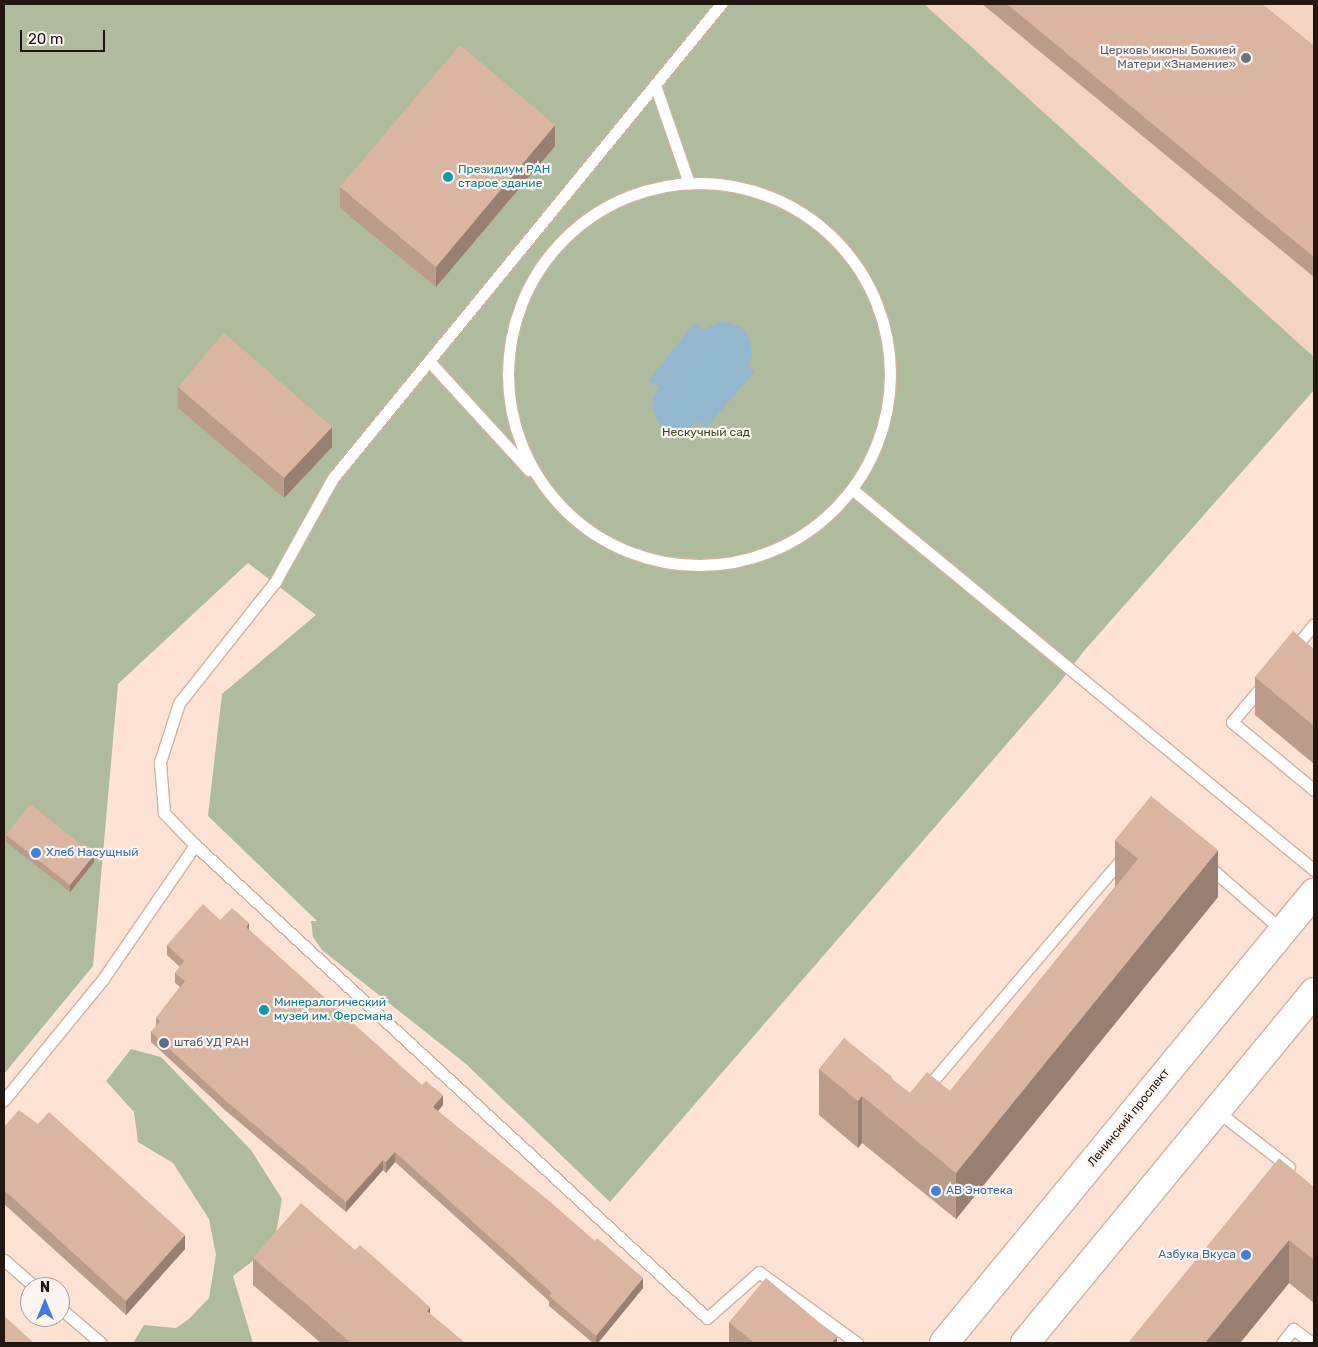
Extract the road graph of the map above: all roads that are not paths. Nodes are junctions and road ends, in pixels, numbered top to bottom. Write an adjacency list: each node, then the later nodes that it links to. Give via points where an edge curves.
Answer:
1 (721, 4): 2 (lane)
2 (655, 85): 3 (lane); 4 (lane)
3 (689, 183): 5 (lane, via 650,189 605,208 580,224 552,251 531,282 516,315 509,350 508,387 514,423 527,457); 6 (lane, via 729,185 767,195 823,228 856,265 879,309 890,357 888,406 873,452)
4 (429, 361): 5 (lane); 12 (lane, via 332,478 275,582 179,703 160,762 164,813)
5 (546, 488): 6 (lane, via 579,523 616,546 656,560 698,565 740,560 781,546 817,524)
6 (853, 490): 14 (lane)
7 (1314, 624): 8 (lane)
8 (1283, 662)
9 (1270, 677): 10 (lane, via 1232,722)
10 (1314, 790)
11 (1136, 842): 18 (lane)
12 (195, 845): 19 (lane, via 103,979); 26 (lane, via 707,1318 759,1272)
13 (1200, 859): 16 (lane)
14 (1314, 870)
15 (1314, 893): 16 (main road, Ленинский проспект)
16 (1283, 931): 27 (main road, Ленинский проспект)
17 (1314, 992): 20 (main road)
18 (917, 1099)
19 (4, 1100)
20 (1216, 1111): 21 (lane); 28 (main road)
21 (1299, 1175)
22 (4, 1260): 23 (lane)
23 (24, 1277)
24 (70, 1317): 25 (lane)
25 (101, 1343)
26 (857, 1343)
27 (944, 1343)
28 (1025, 1343)
29 (1282, 1343): 30 (lane, via 1293,1329)
30 (1312, 1343)

